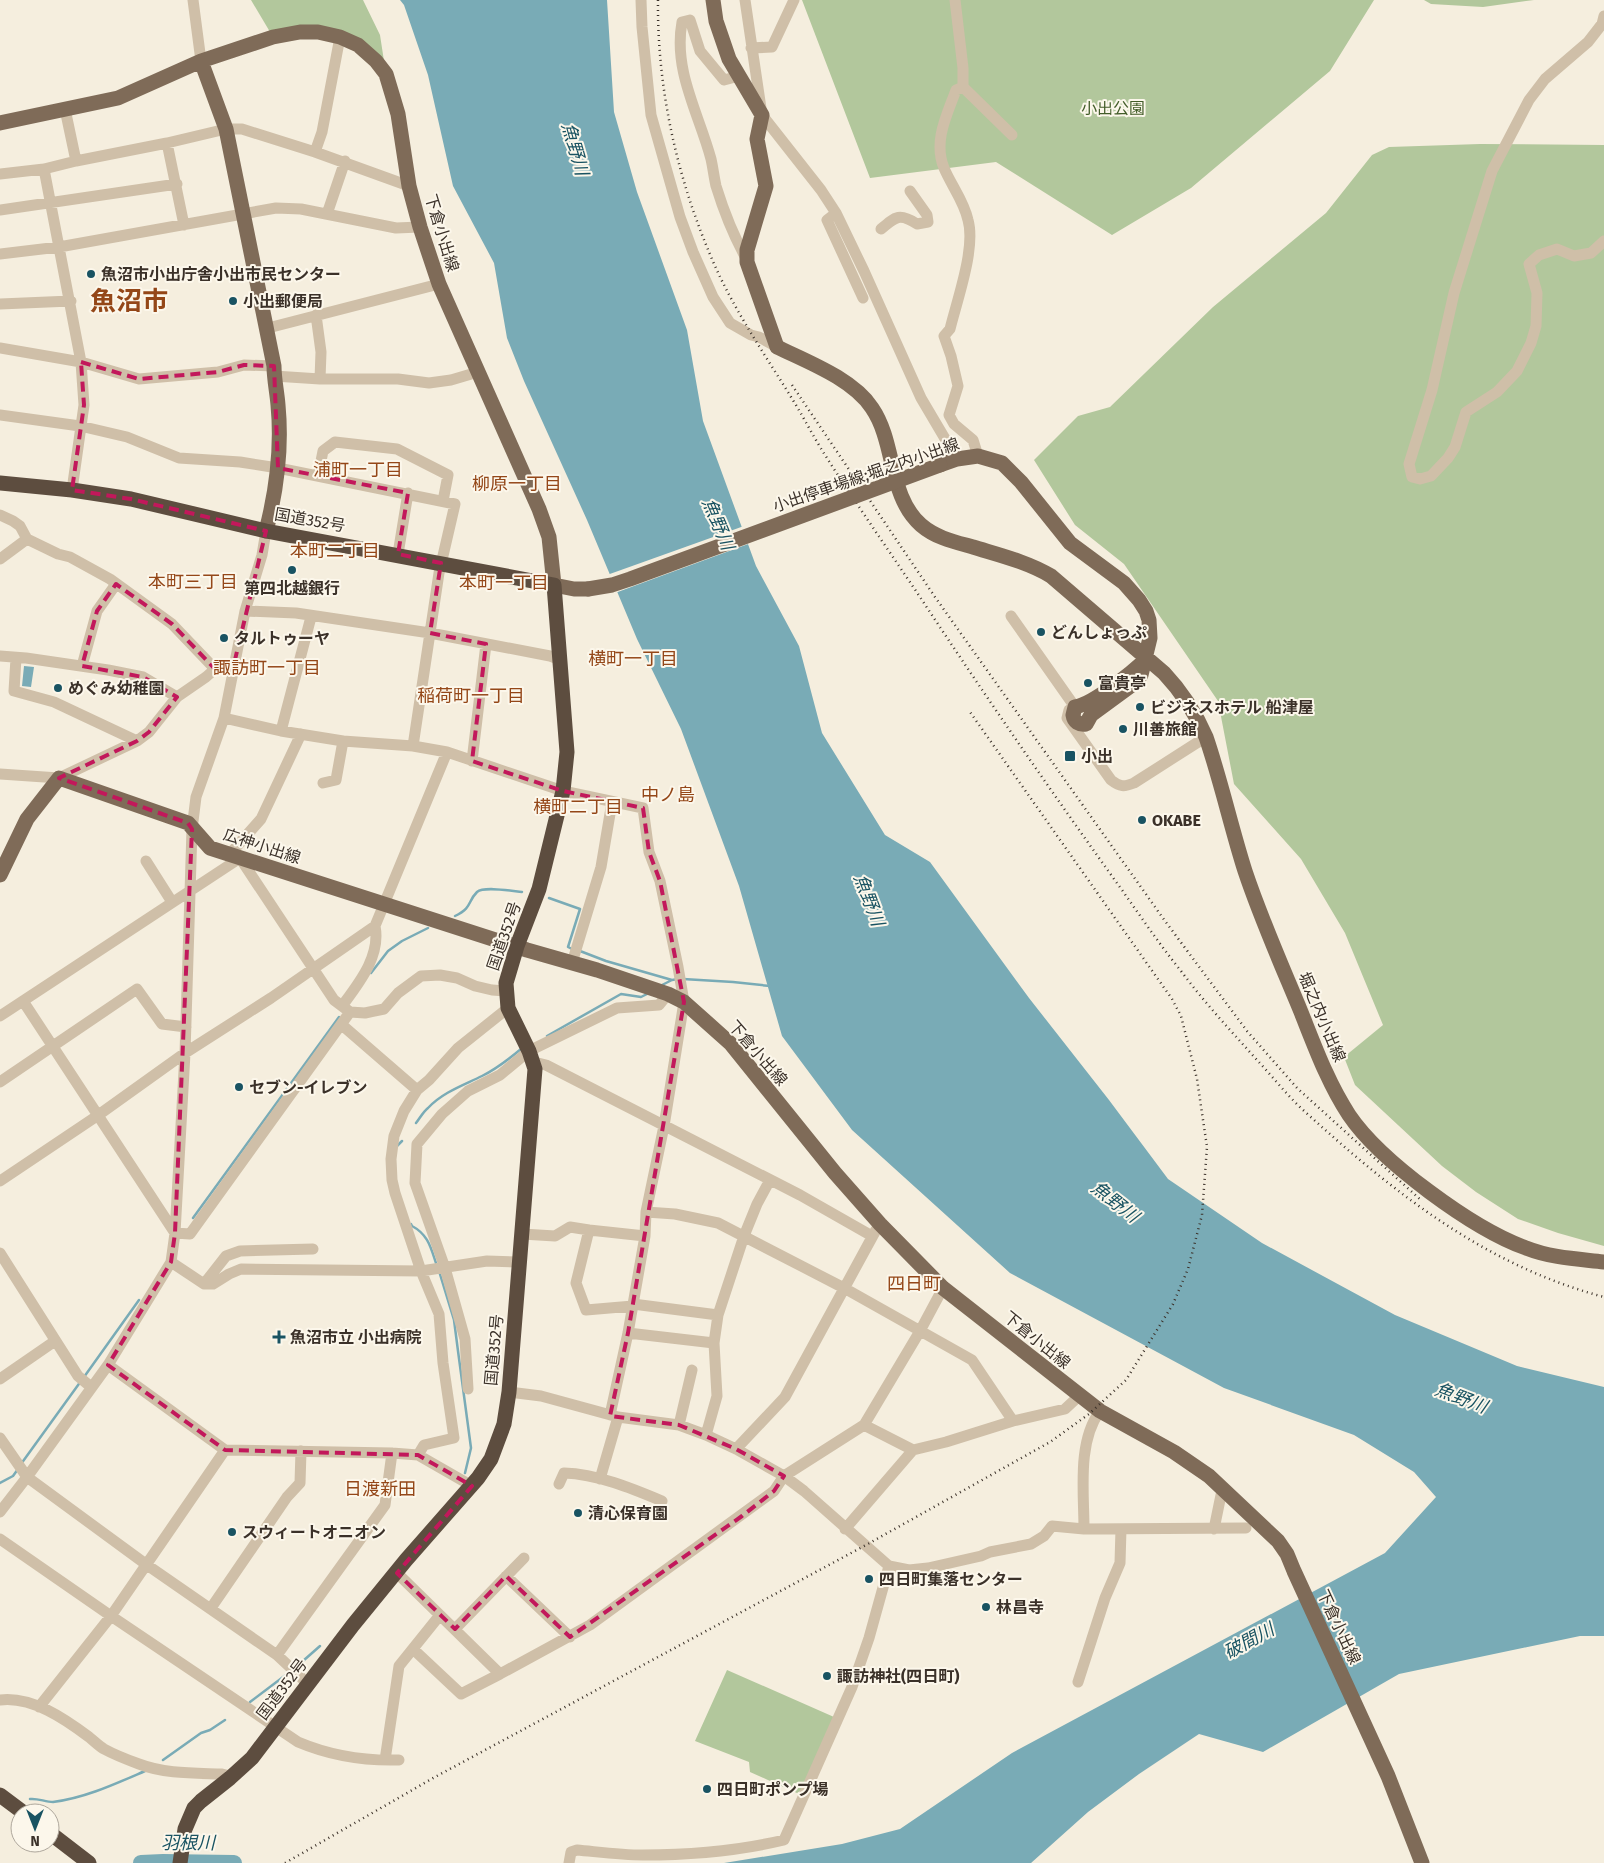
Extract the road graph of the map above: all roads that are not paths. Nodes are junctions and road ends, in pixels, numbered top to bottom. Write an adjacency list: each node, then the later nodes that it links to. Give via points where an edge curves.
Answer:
1 (192, 0): 10 (street)
2 (641, 0): 45 (street, via 651,116 693,252 713,297 730,323)
3 (712, 0): 11 (main road, via 723,44)
4 (745, 0): 9 (street)
5 (794, 0): 9 (street, via 772,47)
6 (955, 0): 12 (street)
7 (1604, 16): 35 (street, via 1588,42 1545,79 1529,100 1492,171 1454,293 1432,390 1409,464 1412,477 1431,476 1455,447 1466,412 1498,392 1516,371 1536,326 1537,293 1529,264 1539,255 1557,249 1574,256 1591,253)
8 (340, 38): 10 (main road, 下倉小出線, via 318,32 300,32 273,37); 19 (street); 25 (main road, 下倉小出線, via 368,53 386,74 398,114)
9 (751, 48): 14 (street)
10 (201, 61): 13 (main road, 下倉小出線, via 118,98); 16 (main road)
11 (739, 76): 14 (main road); 38 (street, via 724,80 700,51 690,20 682,22 679,36 688,93 711,159 716,185)
12 (963, 87): 17 (street); 53 (street, via 956,90 941,129 940,155 969,220 970,240 950,329 944,336 958,386 949,415 954,424 973,440)
13 (65, 109): 15 (main road, 下倉小出線); 20 (street)
14 (762, 115): 30 (street); 38 (main road, via 757,139 766,186 747,250)
15 (0, 123)
16 (226, 129): 18 (street); 19 (street, via 242,129); 29 (main road)
17 (1012, 134)
18 (166, 144): 20 (street); 24 (street)
19 (316, 152): 21 (street)
20 (76, 161): 22 (street)
21 (345, 161): 25 (street); 31 (street)
22 (44, 169): 23 (street); 27 (street)
23 (0, 174)
24 (177, 184): 27 (street); 32 (street)
25 (409, 186): 33 (main road, 下倉小出線)
26 (910, 191): 34 (street, via 928,222 917,224 905,216 898,217)
27 (51, 203): 28 (street); 36 (street)
28 (0, 210)
29 (244, 213): 31 (street, via 276,208); 32 (street); 44 (main road)
30 (836, 213): 40 (street, via 827,220); 54 (street, via 921,398)
31 (327, 214): 33 (street, via 396,228)
32 (184, 225): 36 (street)
33 (420, 227): 39 (main road, 下倉小出線)
34 (881, 229)
35 (1604, 241)
36 (59, 247): 37 (street); 41 (street)
37 (0, 254)
38 (747, 262): 45 (main road)
39 (439, 284): 43 (street); 49 (main road, 下倉小出線)
40 (863, 298)
41 (71, 302): 42 (street); 47 (street)
42 (0, 304)
43 (316, 315): 44 (street); 50 (street, via 321,352)
44 (268, 328): 48 (main road)
45 (777, 347): 76 (main road, 堀之内小出線, via 845,382 873,408 904,501 923,527 943,539 1006,557 1052,576)
46 (0, 348): 47 (street)
47 (81, 362): 48 (street, via 139,379 218,372 244,365); 52 (street, via 84,405)
48 (274, 371): 50 (street); 55 (main road, via 278,405)
49 (478, 372): 50 (street, via 429,383 398,379); 68 (main road, 下倉小出線, via 549,537)
50 (320, 379)
51 (0, 416): 52 (street)
52 (80, 426): 55 (street, via 127,437 179,458); 58 (street)
53 (978, 456): 54 (main road, 小出停車場線;堀之内小出線); 76 (main road, 小出停車場線;堀之内小出線, via 1002,463 1070,543 1124,583 1139,600 1149,620)
54 (957, 459): 68 (main road, 小出停車場線;堀之内小出線, bridge, via 612,585 588,589)
55 (278, 468): 56 (street); 62 (main road)
56 (318, 476): 59 (street); 60 (street, via 323,451 335,442 397,449 448,475)
57 (0, 483): 58 (highway, 国道352号)
58 (72, 490): 62 (highway, 国道352号, via 130,499)
59 (408, 494): 60 (street); 64 (street)
60 (443, 500): 66 (street, via 455,504)
61 (0, 515): 63 (street, via 20,526)
62 (266, 530): 64 (highway, 国道352号); 69 (street)
63 (27, 539): 65 (street); 67 (street, via 70,557)
64 (398, 554): 66 (highway, 国道352号)
65 (0, 559)
66 (441, 563): 68 (highway, 国道352号); 72 (street)
67 (116, 584): 78 (street, via 97,611); 80 (street, via 172,624)
68 (554, 585): 77 (highway, 国道352号)
69 (246, 611): 70 (street); 79 (street)
70 (311, 616): 72 (street); 84 (street)
71 (1011, 616): 82 (street)
72 (430, 633): 73 (street); 89 (street)
73 (486, 644): 77 (street); 91 (street)
74 (0, 656): 75 (street)
75 (16, 658): 78 (street); 87 (street, via 14,690 54,702)
76 (1146, 659): 82 (main road, 小出停車場線;堀之内小出線, via 1138,680 1091,714 1086,724 1074,720); 86 (main road, 堀之内小出線, via 1180,689)
77 (561, 660): 95 (highway, 国道352号, via 568,752)
78 (82, 666): 81 (street, via 143,677)
79 (234, 668): 80 (street); 83 (street)
80 (215, 669): 81 (street)
81 (177, 696): 87 (street, via 150,732)
82 (1075, 707): 86 (street, via 1069,710 1067,718 1111,780 1125,787)
83 (224, 718): 84 (street); 97 (street, via 196,797)
84 (281, 731): 85 (street)
85 (301, 734): 88 (street); 98 (street, via 261,819)
86 (1206, 737): 138 (main road, 堀之内小出線, via 1253,892 1319,1056 1350,1116 1364,1134 1404,1171 1487,1230 1512,1243 1546,1254)
87 (137, 741): 93 (street)
88 (343, 741): 89 (street); 94 (street, via 336,780)
89 (413, 746): 90 (street)
90 (447, 752): 91 (street); 103 (street)
91 (472, 761): 95 (street)
92 (0, 774): 93 (street)
93 (59, 778): 97 (main road, 広神小出線, via 188,823); 100 (main road, via 27,819)
94 (323, 783)
95 (563, 791): 96 (street); 105 (highway, 国道352号, via 539,889)
96 (612, 802): 106 (street, via 601,867); 111 (street, via 643,808 648,852 660,881)
97 (192, 829): 98 (main road, 広神小出線, via 210,848); 101 (street)
98 (235, 856): 101 (street); 103 (main road, 広神小出線); 107 (street)
99 (146, 861): 102 (street)
100 (0, 874)
101 (189, 890): 102 (street); 116 (street)
102 (172, 902): 110 (street)
103 (386, 903): 104 (street); 105 (main road, 広神小出線)
104 (375, 926): 107 (street); 113 (street, via 377,935 369,968)
105 (516, 946): 106 (main road, 下倉小出線); 108 (highway, 国道352号, via 507,974)
106 (574, 955): 109 (main road, 下倉小出線)
107 (313, 969): 113 (street, via 334,1000); 118 (street)
108 (506, 991): 112 (highway, 国道352号); 113 (street, via 440,975 421,976 398,993 384,1009 365,1013)
109 (668, 994): 111 (main road, 下倉小出線); 119 (street, via 659,1005 617,1008)
110 (23, 1001): 114 (street); 117 (street)
111 (684, 1002): 123 (street); 129 (main road, 下倉小出線, via 731,1044 835,1173)
112 (508, 1008): 119 (highway, 国道352号); 121 (street, via 458,1048)
113 (346, 1009): 115 (street)
114 (0, 1016)
115 (342, 1025): 121 (street); 130 (street, via 190,1234)
116 (186, 1027): 117 (street, via 162,1024 137,989); 118 (street)
117 (52, 1046): 120 (street); 122 (street)
118 (185, 1053): 122 (street); 130 (street)
119 (532, 1056): 123 (street); 131 (highway, 国道352号, via 532,1113); 139 (street, via 468,1091 442,1114 417,1144 415,1183)
120 (0, 1082)
121 (416, 1090): 140 (street, via 394,1136 391,1159 395,1193)
122 (97, 1116): 125 (street); 130 (street)
123 (664, 1126): 126 (street); 127 (street)
124 (0, 1166): 125 (street)
125 (4, 1178)
126 (770, 1180): 129 (street); 133 (street)
127 (646, 1212): 132 (street); 133 (street, via 718,1223)
128 (590, 1230): 131 (street, via 570,1227 555,1236); 132 (street); 144 (street, via 576,1283 586,1310)
129 (876, 1230): 142 (street); 143 (main road, 下倉小出線)
130 (175, 1233): 136 (street)
131 (522, 1234): 137 (highway, 国道352号)
132 (645, 1236): 144 (street)
133 (744, 1236): 142 (street); 145 (street)
134 (313, 1250): 141 (street, via 240,1251 226,1256)
135 (0, 1253): 148 (street)
136 (171, 1262): 141 (street); 150 (street)
137 (519, 1262): 139 (street, via 487,1260); 155 (highway, 国道352号)
138 (1604, 1262)
139 (440, 1268): 140 (street); 154 (street, via 465,1339)
140 (422, 1270): 141 (street, via 241,1269 213,1284); 169 (street, via 439,1314 454,1438 424,1446)
141 (204, 1284)
142 (844, 1288): 146 (street); 164 (street, via 785,1397)
143 (943, 1288): 146 (street); 156 (main road, 下倉小出線)
144 (633, 1305): 145 (street); 147 (street)
145 (718, 1315): 149 (street)
146 (920, 1331): 159 (street, via 972,1360); 161 (street)
147 (628, 1333): 149 (street); 158 (street)
148 (55, 1340): 152 (street); 153 (street, via 78,1376)
149 (714, 1344): 162 (street, via 717,1396)
150 (108, 1365): 153 (street); 165 (street)
151 (692, 1370): 160 (street)
152 (0, 1379)
153 (91, 1387): 171 (street)
154 (468, 1389)
155 (508, 1392): 158 (street, via 541,1396); 174 (highway, 国道352号, via 504,1424 491,1459)
156 (1079, 1396): 157 (main road, 下倉小出線); 159 (street, via 1065,1409)
157 (1100, 1411): 175 (main road, 下倉小出線, via 1174,1452); 180 (street, via 1084,1449)
158 (614, 1416): 160 (street); 172 (street)
159 (1013, 1421): 166 (street)
160 (679, 1425): 162 (street)
161 (864, 1426): 166 (street); 170 (street)
162 (706, 1435): 164 (street)
163 (0, 1438): 171 (street)
164 (736, 1449): 170 (street)
165 (225, 1450): 167 (street); 185 (street)
166 (913, 1450): 178 (street)
167 (301, 1451): 168 (street); 189 (street, via 300,1483)
168 (392, 1453): 169 (street); 195 (street, via 385,1505)
169 (418, 1455): 174 (street)
170 (784, 1476): 178 (street); 193 (street, via 774,1491 742,1516)
171 (27, 1477): 177 (street); 185 (street)
172 (600, 1479): 173 (street, via 564,1473); 176 (street)
173 (559, 1484)
174 (472, 1486): 187 (highway, 国道352号)
175 (1225, 1491): 182 (street, via 1221,1495); 211 (main road, 下倉小出線, via 1287,1554 1385,1770)
176 (662, 1501)
177 (0, 1512)
178 (845, 1528): 186 (street)
179 (1246, 1528): 182 (street)
180 (1084, 1529): 181 (street); 186 (street, via 1052,1526 1031,1544 928,1568 909,1570)
181 (1121, 1529): 182 (street); 197 (street, via 1120,1563)
182 (1214, 1529)
183 (0, 1539): 191 (street)
184 (524, 1558): 188 (street)
185 (147, 1565): 189 (street); 191 (street)
186 (889, 1566): 208 (street, via 870,1638 852,1687 784,1840 696,1853 641,1855 577,1850 571,1852)
187 (396, 1573): 190 (street); 198 (highway, 国道352号)
188 (506, 1576): 192 (street); 193 (street)
189 (211, 1608): 195 (street)
190 (440, 1615): 192 (street); 194 (street)
191 (111, 1616): 200 (street); 201 (street)
192 (455, 1629): 196 (street)
193 (570, 1637): 196 (street)
194 (413, 1649): 196 (street, via 461,1694); 202 (street, via 399,1666)
195 (277, 1655): 198 (street)
196 (500, 1674)
197 (1078, 1682)
198 (308, 1684): 201 (highway, 国道352号)
199 (0, 1700): 200 (street, via 28,1702)
200 (39, 1707): 204 (street, via 66,1721 103,1749 140,1765 161,1771 222,1774)
201 (275, 1728): 202 (street, via 326,1753); 204 (highway, 国道352号, via 252,1758)
202 (385, 1760): 203 (street)
203 (400, 1760)
204 (230, 1778): 210 (highway, 国道352号, via 194,1808 188,1820)
205 (0, 1795): 206 (highway)
206 (11, 1803)
207 (60, 1841): 209 (highway)
208 (570, 1859)
209 (89, 1863)
210 (180, 1863)
211 (1422, 1863)

